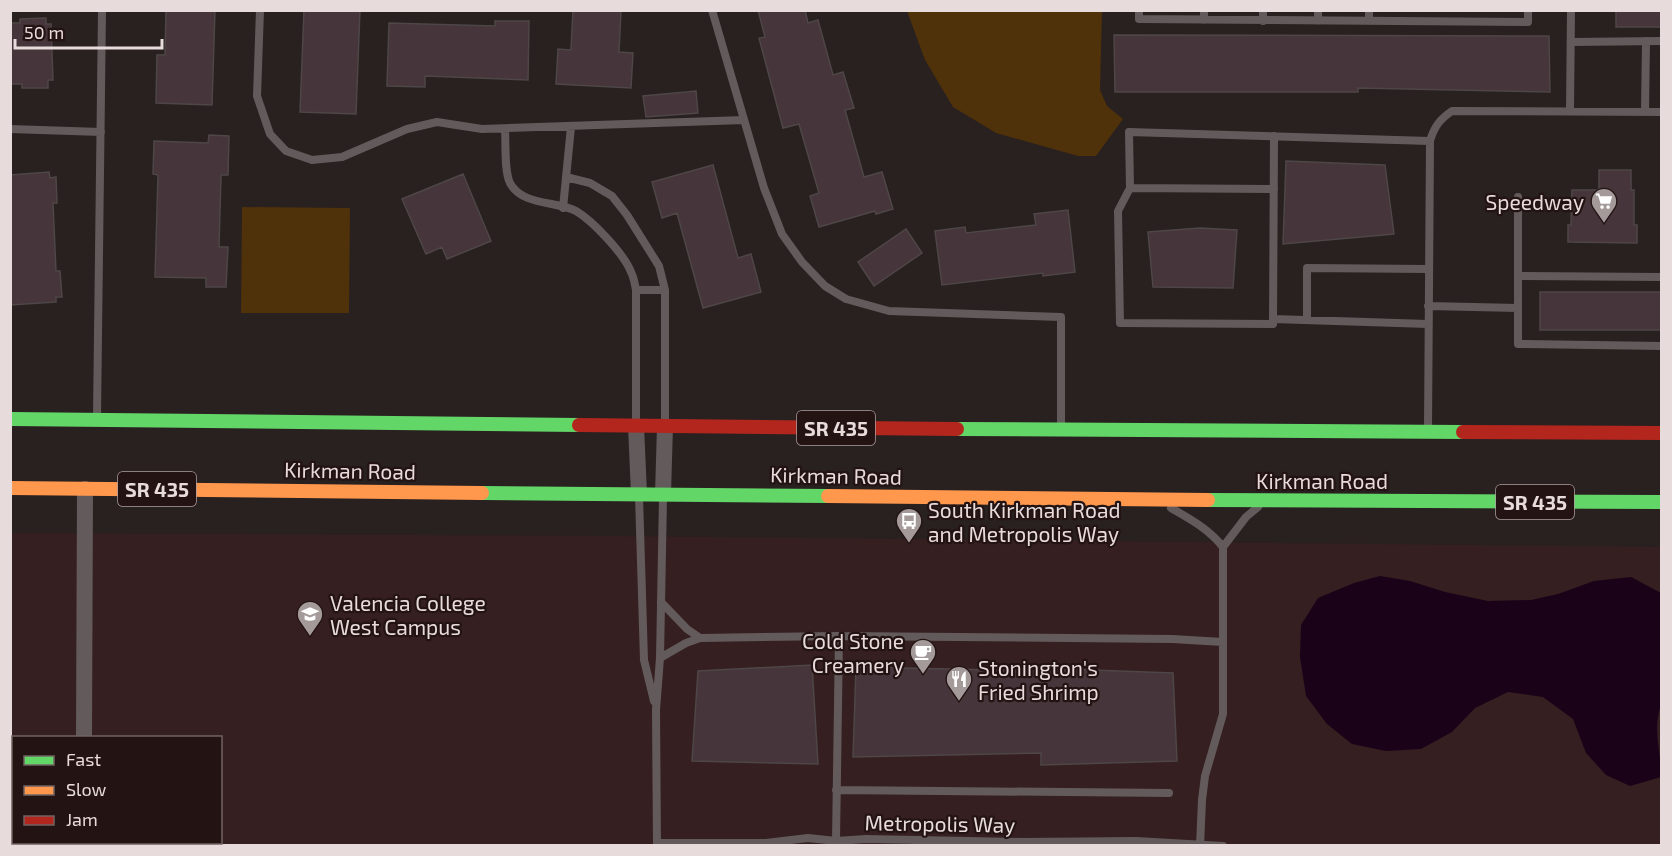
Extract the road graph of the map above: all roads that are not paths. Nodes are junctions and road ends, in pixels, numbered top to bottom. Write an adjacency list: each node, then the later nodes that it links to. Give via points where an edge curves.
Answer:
1 (102, 10): 24 (lane)
2 (260, 10): 23 (lane, via 257,96 270,135 286,151 312,160 342,157 408,129 438,122)
3 (712, 10): 20 (lane)
4 (1139, 10): 10 (lane, via 1139,20)
5 (1263, 10): 11 (lane)
6 (1318, 10): 12 (lane)
7 (1369, 10): 13 (lane)
8 (1528, 10): 13 (lane, via 1528,22)
9 (1571, 10): 16 (lane)
10 (1204, 15): 11 (lane)
11 (1263, 21): 12 (lane)
12 (1318, 21): 13 (lane)
13 (1369, 21)
14 (1646, 41): 15 (lane); 16 (lane); 18 (lane)
15 (1662, 41)
16 (1571, 42): 17 (lane)
17 (1570, 111): 18 (lane); 26 (lane, via 1452,111 1434,128)
18 (1645, 112): 19 (lane)
19 (1662, 112)
20 (744, 120): 21 (lane); 47 (lane, via 782,234 825,286 846,299 889,311 1061,317)
21 (571, 127): 23 (lane); 27 (lane)
22 (10, 129): 24 (lane)
23 (505, 129): 31 (lane, via 510,184 519,193)
24 (101, 132): 44 (lane)
25 (1274, 136): 26 (lane); 28 (lane, via 1129,132); 29 (lane)
26 (1430, 141): 32 (lane)
27 (566, 177): 31 (lane); 36 (lane, via 590,183 612,196 659,266)
28 (1130, 188): 29 (lane); 39 (lane, via 1118,211 1120,323 1273,324)
29 (1274, 189): 39 (lane)
30 (1518, 197): 33 (lane)
31 (563, 208): 35 (lane, via 576,211 609,240 631,272)
32 (1428, 269): 37 (lane); 40 (lane, via 1306,268)
33 (1518, 276): 34 (lane); 38 (lane)
34 (1662, 277)
35 (636, 290): 36 (lane); 45 (lane)
36 (665, 290): 46 (lane)
37 (1428, 306): 38 (lane); 41 (lane)
38 (1518, 308): 42 (lane, via 1518,344)
39 (1273, 319): 40 (lane)
40 (1307, 320): 41 (lane)
41 (1428, 324): 48 (lane)
42 (1662, 346)
43 (10, 419): 44 (main road, SR 435)
44 (97, 420): 45 (main road, SR 435)
45 (636, 426): 46 (main road, SR 435); 52 (street)
46 (665, 426): 47 (main road, SR 435); 53 (street)
47 (1062, 430): 48 (main road, SR 435)
48 (1428, 433): 49 (main road, SR 435)
49 (1662, 433)
50 (10, 488): 51 (main road, Kirkman Road / SR 435)
51 (85, 489): 52 (main road, Kirkman Road / SR 435); 64 (street)
52 (639, 494): 53 (main road, Kirkman Road / SR 435); 63 (lane, via 644,660)
53 (663, 494): 54 (main road, Kirkman Road / SR 435); 58 (lane)
54 (1154, 500): 55 (main road, Kirkman Road / SR 435); 57 (lane, via 1192,519)
55 (1266, 501): 56 (main road, Kirkman Road / SR 435); 57 (lane, via 1246,517)
56 (1662, 502)
57 (1223, 547): 61 (lane)
58 (661, 602): 60 (lane); 62 (lane)
59 (838, 636): 60 (lane); 61 (lane); 65 (lane)
60 (700, 638): 62 (lane)
61 (1223, 642): 70 (lane, via 1223,714 1206,776)
62 (660, 658): 63 (lane)
63 (656, 710): 68 (lane, Metropolis Way)
64 (84, 736)
65 (836, 790): 66 (lane); 67 (lane)
66 (1169, 793)
67 (836, 841): 69 (lane, Metropolis Way, via 808,838); 70 (lane, Metropolis Way, via 1137,841)
68 (657, 844): 69 (lane, Metropolis Way)
69 (766, 844)
70 (1200, 845): 71 (lane, Metropolis Way)
71 (1223, 846)

